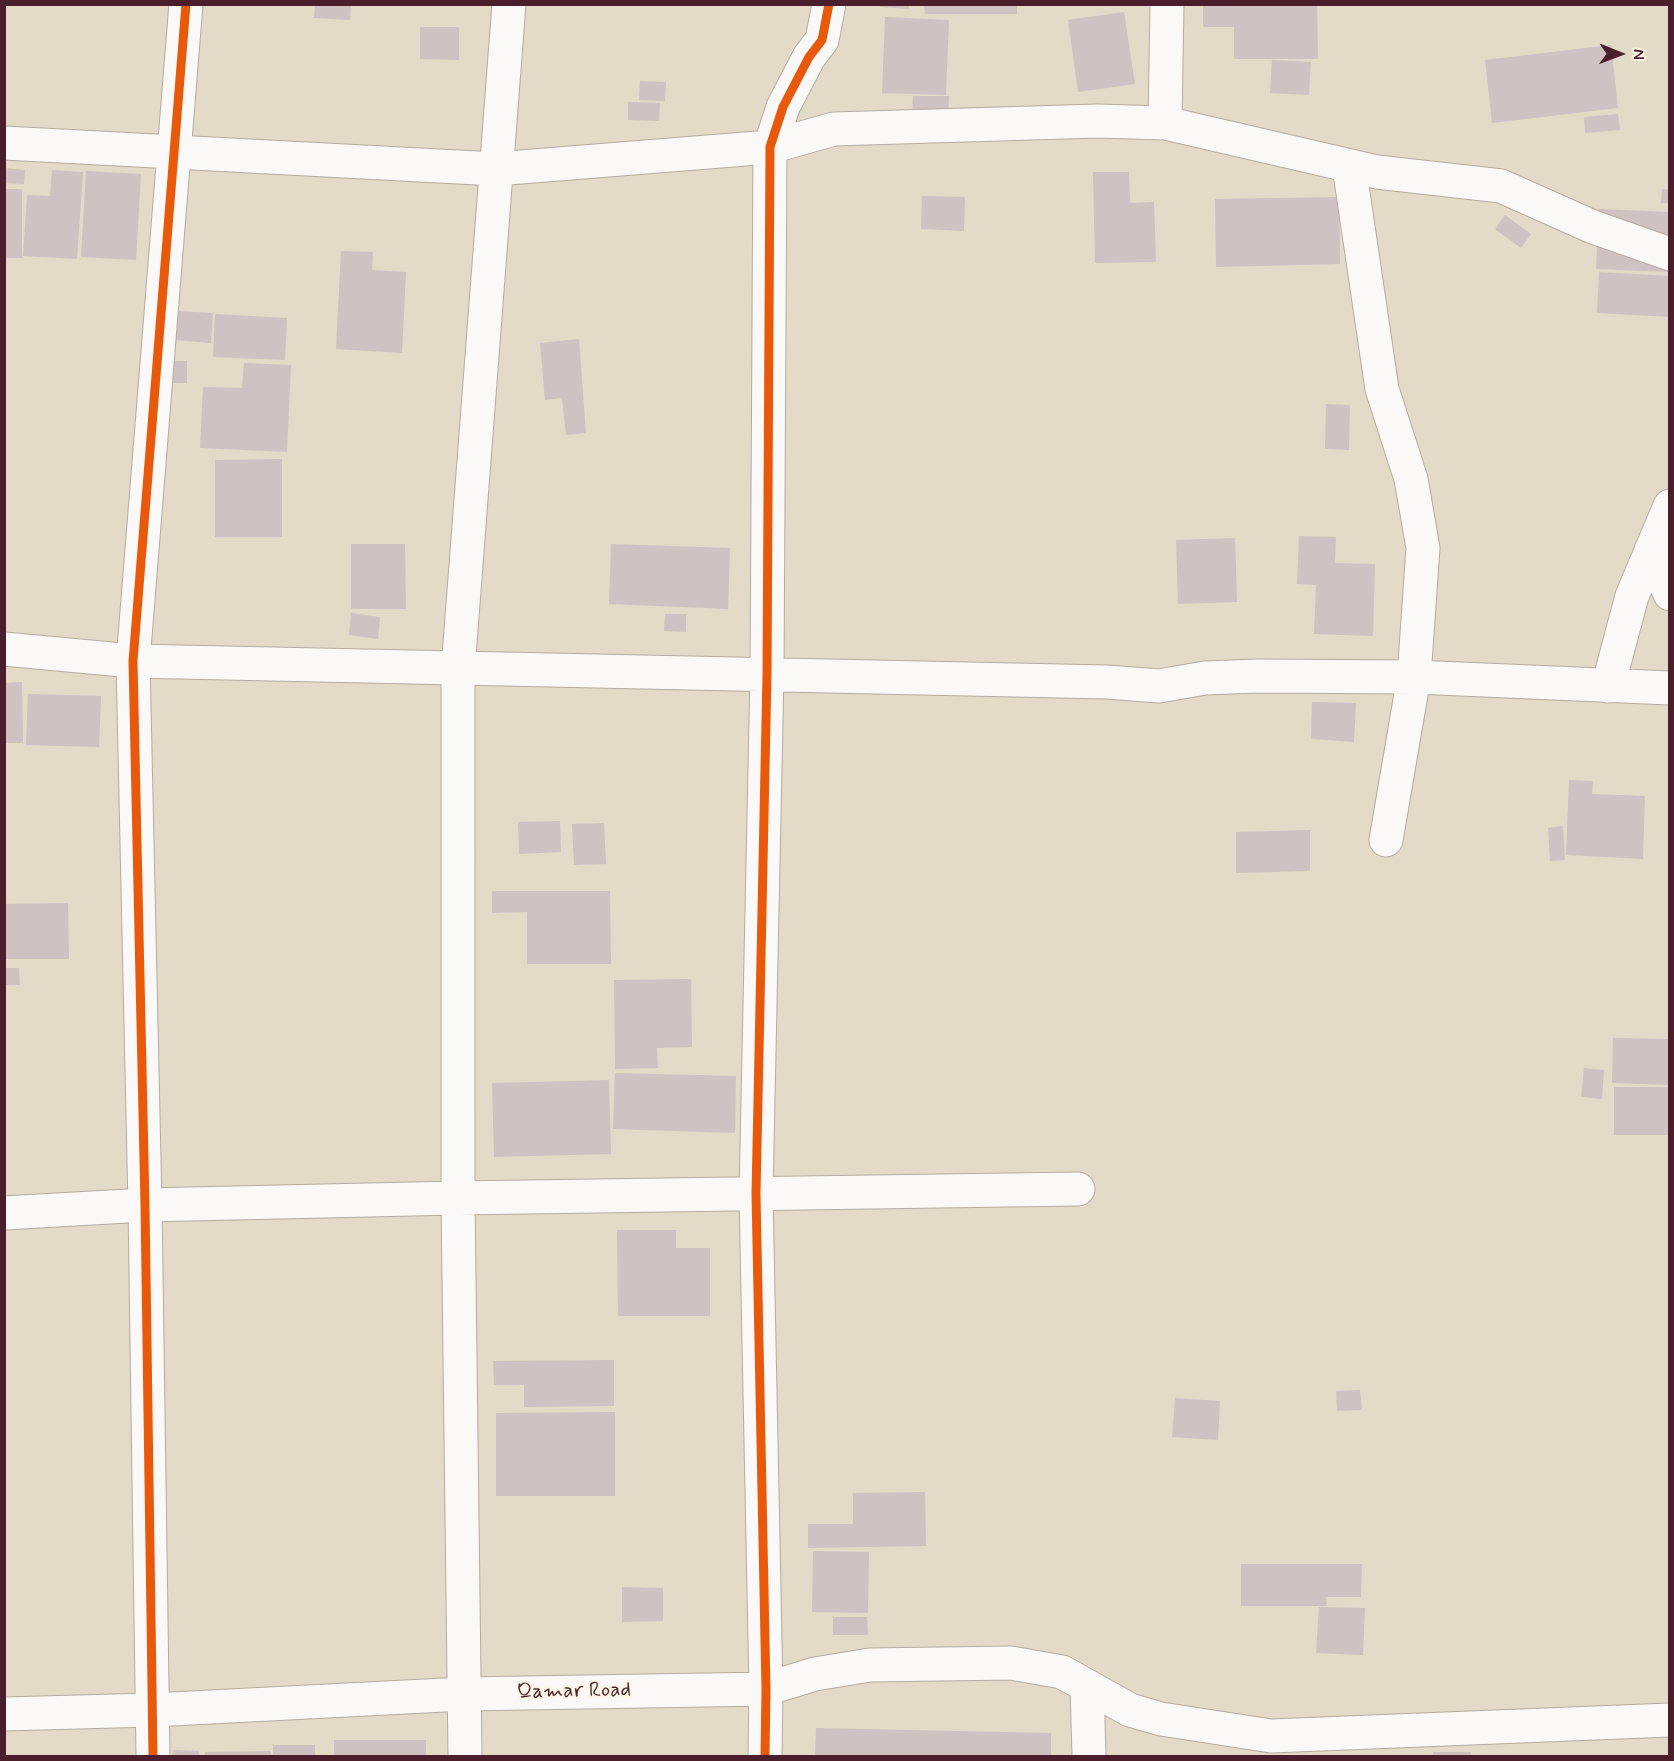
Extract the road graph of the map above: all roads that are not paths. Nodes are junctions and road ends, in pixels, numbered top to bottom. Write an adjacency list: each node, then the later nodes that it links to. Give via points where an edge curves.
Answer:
1 (186, 4): 8 (street)
2 (509, 4): 10 (street)
3 (829, 4): 7 (street, via 822,40 783,107)
4 (1167, 4): 5 (street)
5 (1164, 123): 7 (street, via 1098,121 834,129); 9 (street)
6 (4, 143): 8 (street)
7 (770, 147): 10 (street); 18 (street)
8 (173, 153): 10 (street); 16 (street)
9 (1349, 165): 11 (street, via 1377,172 1501,186 1593,227); 19 (street, via 1382,389 1411,479 1423,548)
10 (496, 169): 17 (street)
11 (1670, 254)
12 (1670, 506): 13 (street)
13 (1651, 550): 14 (street); 20 (street, via 1632,596)
14 (1670, 594)
15 (4, 649): 16 (street)
16 (133, 662): 17 (street); 26 (street)
17 (458, 669): 18 (street); 25 (street)
18 (766, 674): 19 (street, via 1159,686 1205,678 1258,676); 24 (street)
19 (1414, 677): 20 (street); 22 (street)
20 (1608, 686): 21 (street)
21 (1670, 688)
22 (1386, 840)
23 (1078, 1189): 24 (street)
24 (756, 1194): 25 (street); 29 (street)
25 (458, 1198): 26 (street); 30 (street)
26 (145, 1205): 27 (street); 31 (street)
27 (4, 1213)
28 (1087, 1686): 29 (street, Qamar Road, via 1062,1672 1011,1663 870,1665 815,1674); 34 (street, Qamar Road, via 1130,1710 1161,1719 1271,1736); 38 (street)
29 (766, 1689): 30 (street, Qamar Road); 37 (street)
30 (464, 1694): 31 (street, Qamar Road); 36 (street)
31 (152, 1710): 32 (street, Qamar Road); 35 (street)
32 (4, 1714)
33 (1670, 1720): 34 (street, Qamar Road)
34 (1384, 1744)
35 (153, 1756)
36 (465, 1756)
37 (765, 1756)
38 (1089, 1756)

